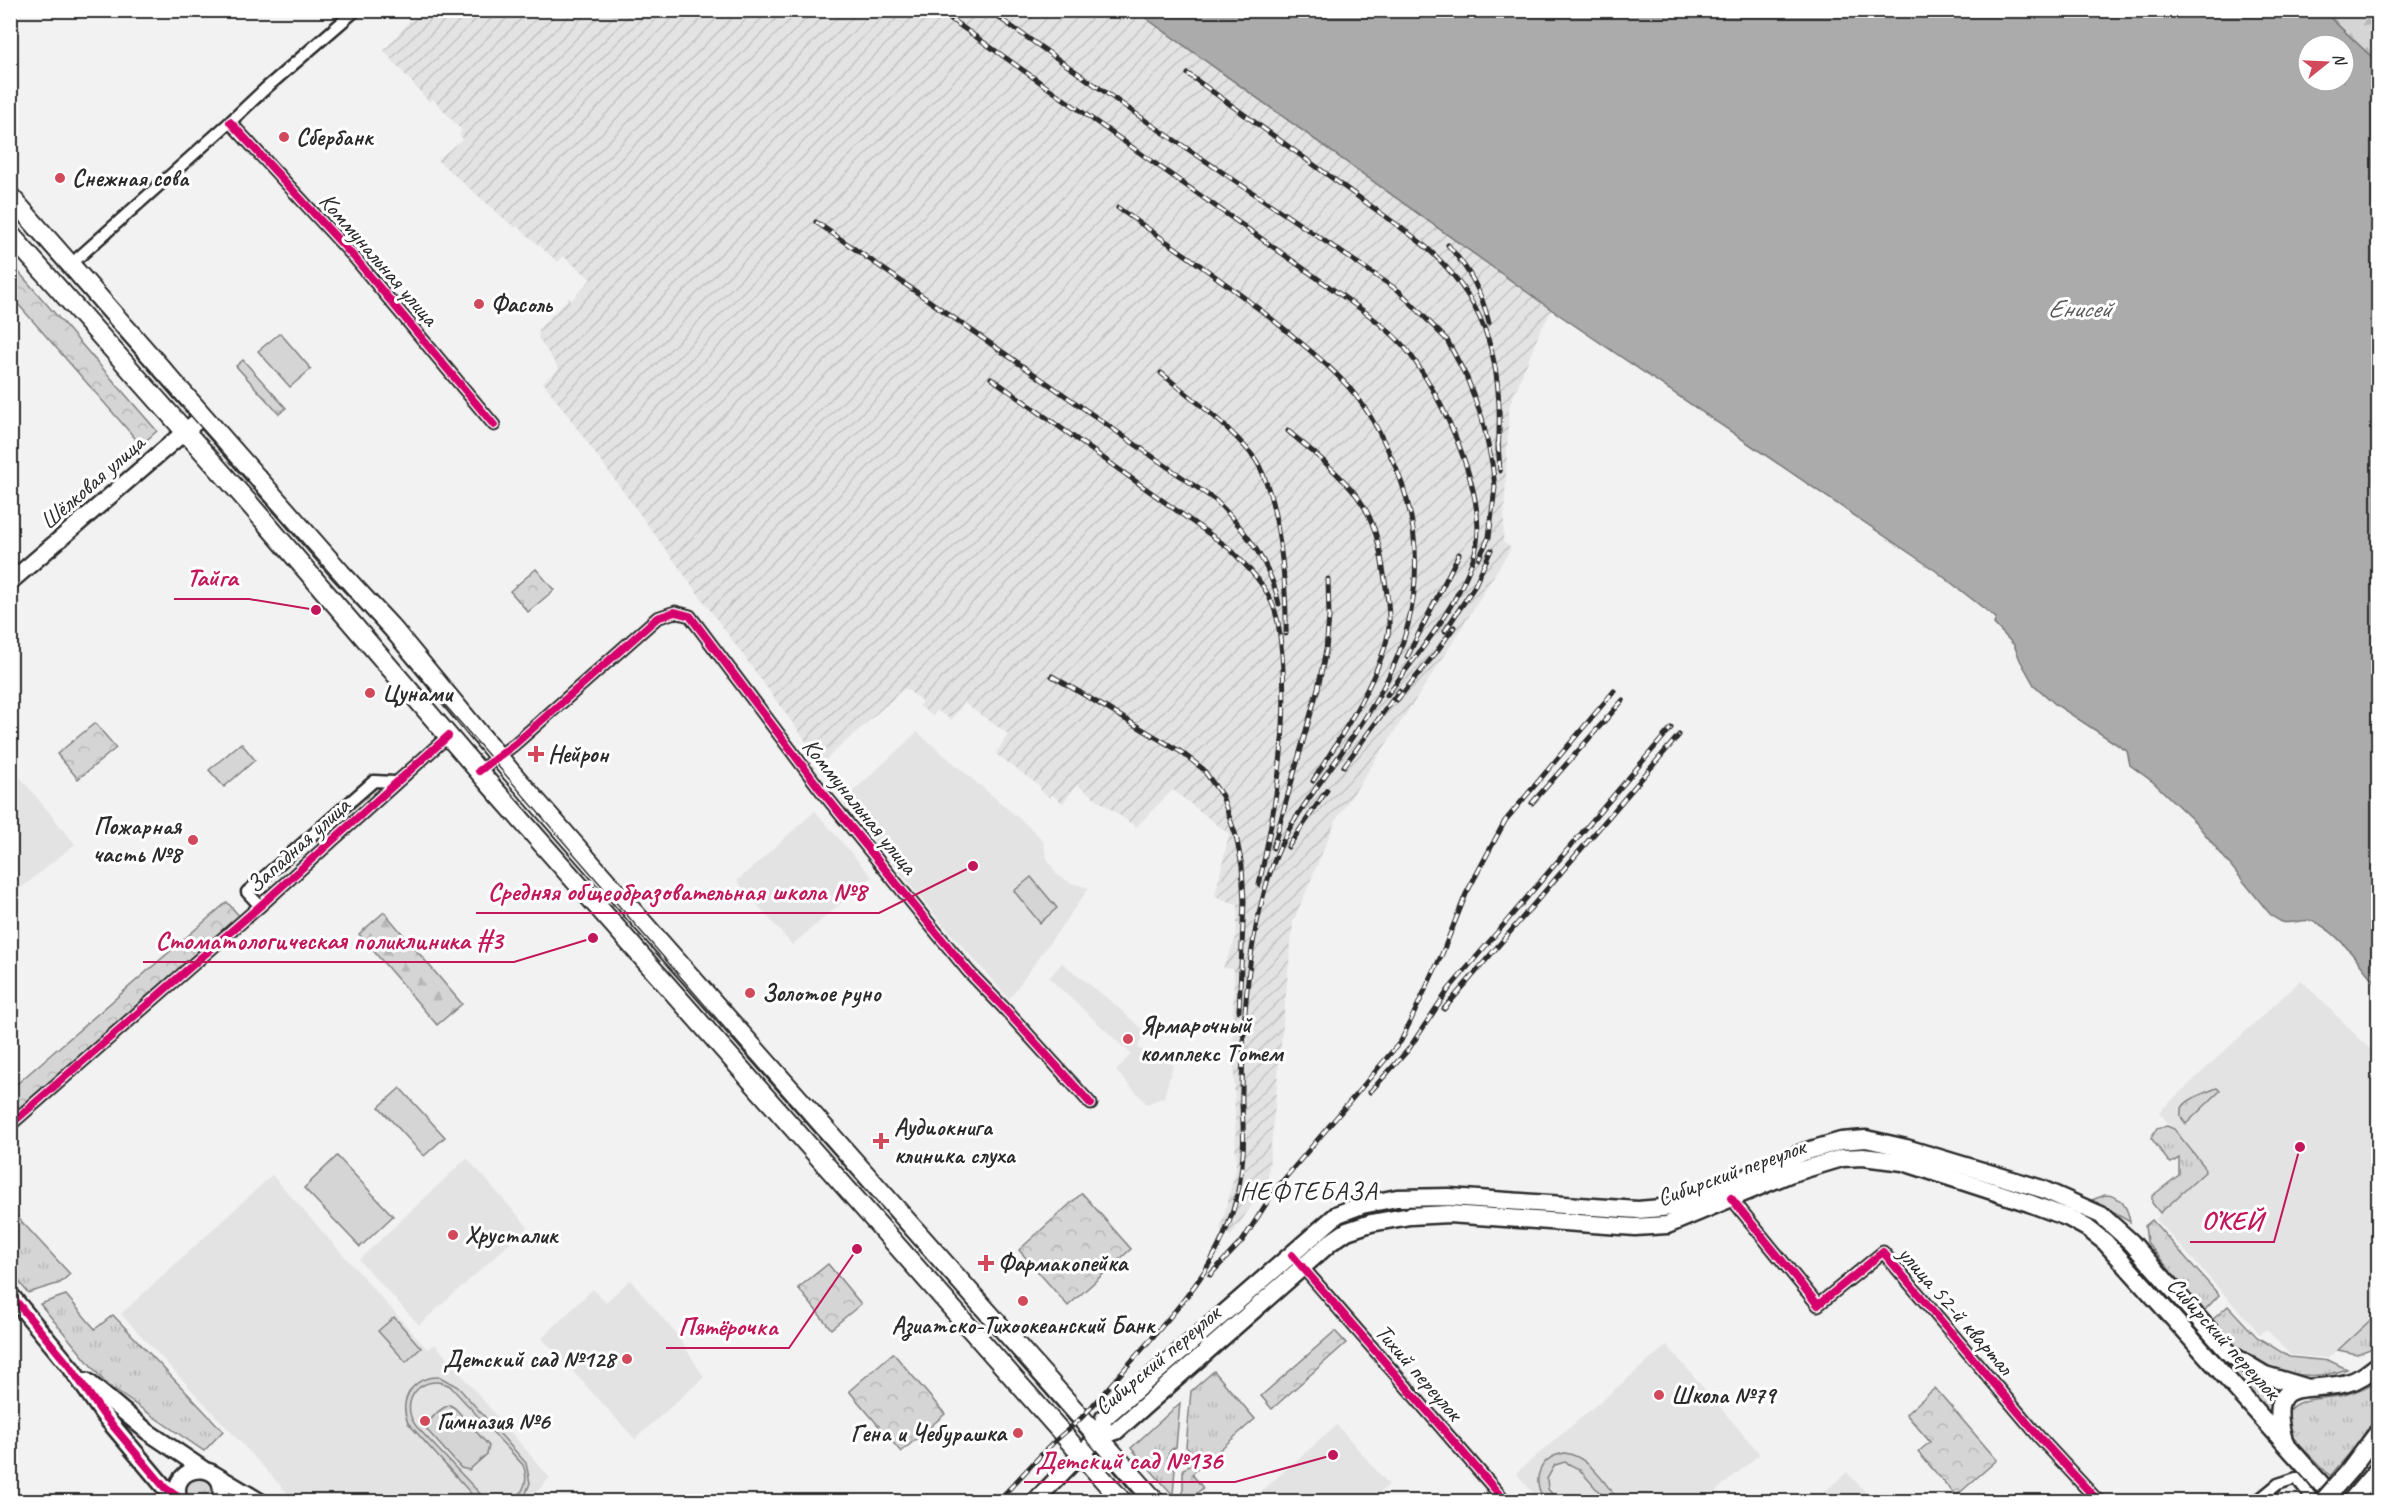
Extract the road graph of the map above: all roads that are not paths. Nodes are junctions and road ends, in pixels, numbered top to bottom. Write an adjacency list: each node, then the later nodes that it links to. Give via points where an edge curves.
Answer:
1 (356, 10): 2 (street)
2 (230, 122): 5 (street); 7 (street, Коммунальная улица, via 354,257)
3 (10, 196): 5 (highway)
4 (10, 234): 8 (highway)
5 (70, 265): 6 (highway)
6 (203, 416): 8 (street, Шёлковая улица); 11 (highway, via 393,629)
7 (494, 424)
8 (186, 432): 9 (street, Шёлковая улица); 10 (highway)
9 (10, 582)
10 (448, 736): 12 (highway); 13 (street, Западная улица)
11 (498, 756): 12 (street); 15 (street, Коммунальная улица, via 657,618 675,612 690,616 820,789 933,929); 26 (highway)
12 (479, 771): 28 (highway)
13 (394, 782): 14 (street, Западная улица); 14 (street, Западная улица, via 374,781 274,866 247,892)
14 (260, 906): 16 (street, Западная улица)
15 (1091, 1104)
16 (10, 1125)
17 (1807, 1159): 18 (main road, Сибирский переулок); 19 (main road, Сибирский переулок, via 1904,1155 2042,1189); 20 (main road, Сибирский переулок, via 1672,1207 1638,1210 1449,1197 1397,1198 1338,1214)
18 (1731, 1198): 20 (main road, Сибирский переулок, via 1667,1225 1635,1227 1449,1214 1410,1216 1371,1222 1347,1231); 39 (street, улица 52-й квартал, via 1818,1305 1883,1252)
19 (2071, 1210): 24 (main road, Сибирский переулок, via 2101,1215 2131,1242 2230,1354 2265,1375); 27 (main road, Сибирский переулок, via 2105,1242)
20 (1297, 1261): 26 (main road, Сибирский переулок, via 1116,1431); 38 (street, Тихий переулок)
21 (10, 1294): 23 (street)
22 (2379, 1365): 24 (main road, via 2345,1384)
23 (71, 1368): 30 (street, via 148,1432); 32 (street, via 117,1430 165,1488)
24 (2305, 1387): 27 (main road, via 2288,1393 2279,1407)
25 (2379, 1432): 31 (main road, bridge, via 2349,1471)
26 (1099, 1437): 28 (main road, Сибирский переулок); 37 (highway)
27 (2284, 1441): 31 (main road, Сибирский переулок)
28 (1081, 1454): 35 (street); 36 (highway)
29 (2379, 1469): 42 (main road)
30 (208, 1471): 32 (street, via 196,1469 185,1474 178,1484); 33 (street, via 221,1485); 34 (street)
31 (2322, 1493)
32 (179, 1499)
33 (219, 1502)
34 (261, 1502)
35 (1034, 1502)
36 (1123, 1502)
37 (1156, 1502)
38 (1506, 1502)
39 (2099, 1502)
40 (2256, 1502): 41 (street, via 2277,1484 2296,1478)
41 (2315, 1502)
42 (2350, 1502)

